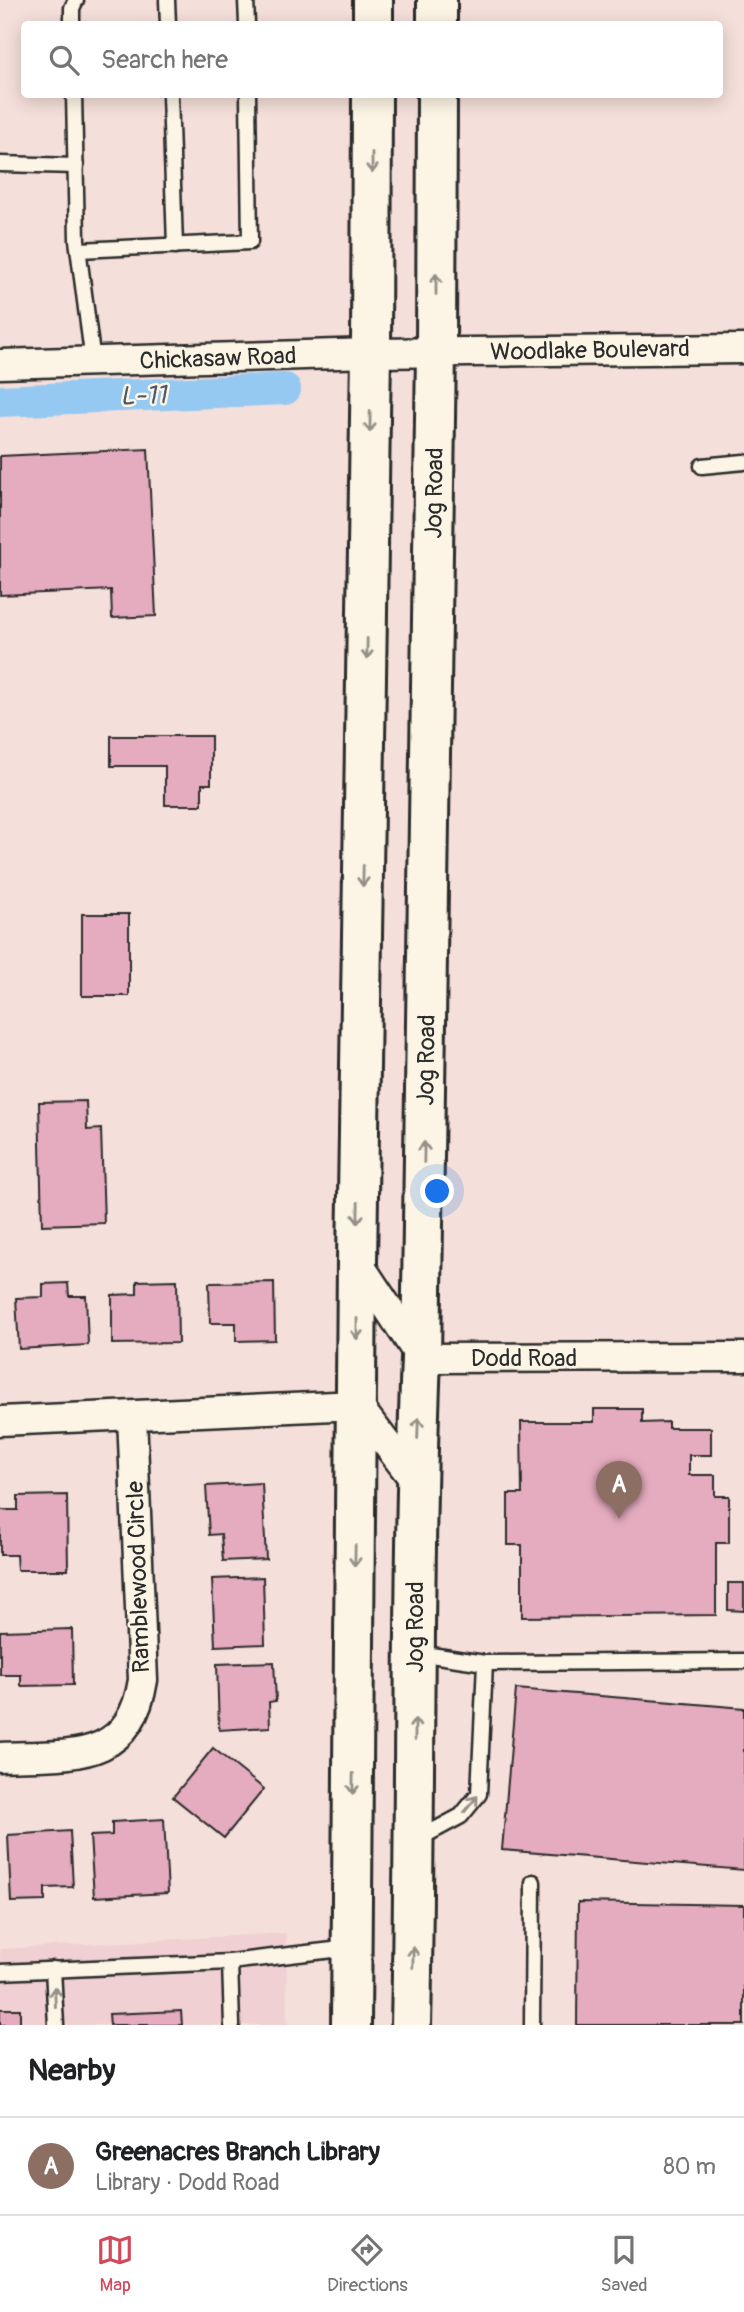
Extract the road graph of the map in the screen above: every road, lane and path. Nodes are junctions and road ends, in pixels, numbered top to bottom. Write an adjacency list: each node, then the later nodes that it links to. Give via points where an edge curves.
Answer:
1 (76, 0): 6 (lane)
2 (167, 0): 7 (lane)
3 (246, 0): 8 (lane)
4 (373, 0): 9 (main road)
5 (437, 0): 10 (main road)
6 (72, 21)
7 (168, 21)
8 (247, 21)
9 (373, 21)
10 (437, 21)
11 (74, 98): 17 (lane)
12 (170, 98): 18 (lane)
13 (248, 98): 18 (lane, via 250,242)
14 (372, 98): 22 (main road, one-way to 22)
15 (437, 98): 21 (main road, Jog Road, one-way to 15)
16 (0, 164): 17 (lane)
17 (76, 166): 19 (lane)
18 (175, 246): 19 (lane)
19 (79, 250): 23 (lane)
20 (744, 348): 21 (street, Woodlake Boulevard)
21 (436, 352): 22 (street, Chickasaw Road); 29 (main road, Jog Road, one-way to 21)
22 (371, 353): 23 (street, Chickasaw Road); 27 (main road, one-way to 27)
23 (93, 362): 24 (street, Chickasaw Road)
24 (0, 364)
25 (744, 462): 26 (lane)
26 (702, 466)
27 (357, 1261): 29 (street); 30 (main road, one-way to 30)
28 (744, 1357): 29 (street, Dodd Road)
29 (421, 1358): 33 (main road, Jog Road, one-way to 29)
30 (357, 1405): 31 (street); 33 (street); 40 (main road, one-way to 40)
31 (132, 1416): 32 (street); 37 (street, Ramblewood Circle, via 144,1680 140,1703 130,1723 95,1750)
32 (0, 1422)
33 (416, 1482): 34 (main road, Jog Road)
34 (414, 1653): 36 (lane); 38 (main road, Jog Road, one-way to 34)
35 (744, 1661): 36 (lane)
36 (485, 1663): 38 (lane, one-way to 36, via 461,1816 480,1794)
37 (0, 1757)
38 (415, 1841): 47 (main road, Jog Road, one-way to 38)
39 (533, 1882): 48 (lane)
40 (352, 1948): 41 (lane); 46 (main road)
41 (230, 1962): 42 (lane); 45 (lane)
42 (53, 1969): 43 (lane); 44 (lane, one-way to 42)
43 (0, 1972)
44 (56, 2025)
45 (232, 2025)
46 (351, 2025)
47 (411, 2025)
48 (532, 2025)

